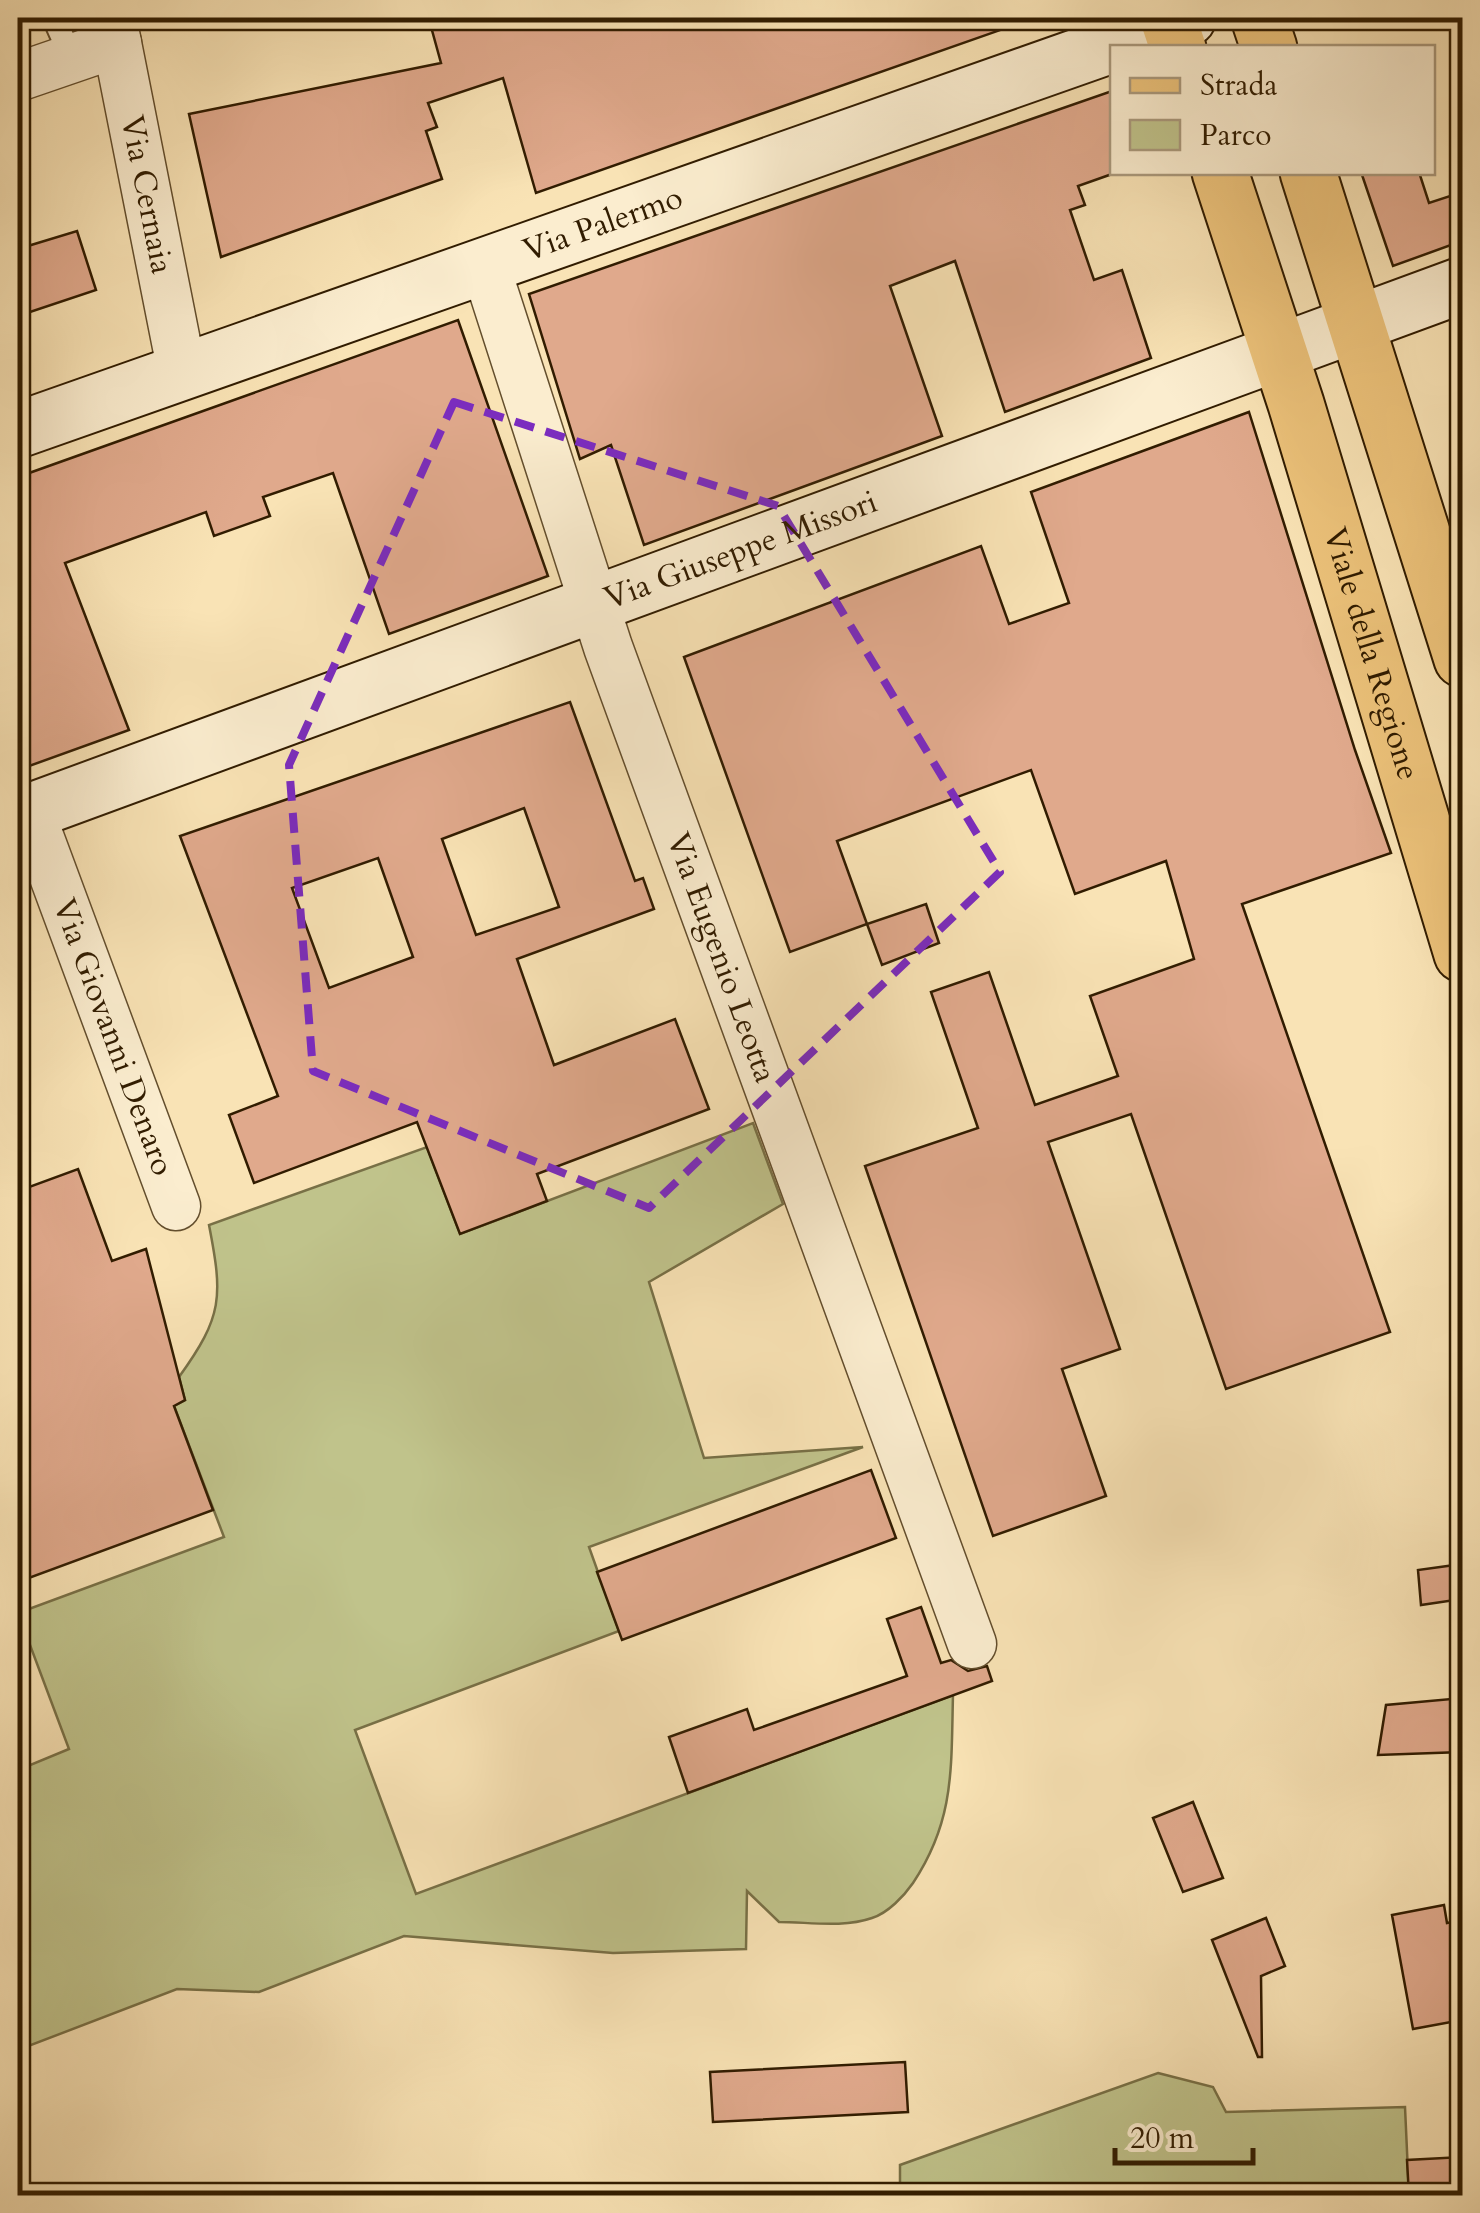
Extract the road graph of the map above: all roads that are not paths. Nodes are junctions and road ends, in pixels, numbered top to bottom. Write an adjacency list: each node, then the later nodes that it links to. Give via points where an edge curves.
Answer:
1 (1260, 18): 6 (main road)
2 (1176, 27): 5 (main road, Via Palermo)
3 (114, 30): 4 (street); 15 (street, Via Cernaia)
4 (63, 38): 8 (street)
5 (1124, 45)
6 (1268, 45)
7 (1110, 50): 11 (main road, Via Palermo)
8 (18, 78)
9 (1221, 175): 14 (main road, Viale della Regione)
10 (1309, 175): 13 (main road)
11 (485, 266): 15 (main road, Via Palermo); 17 (street, Via Eugenio Leotta)
12 (1462, 285): 13 (main road, Via Giuseppe Missori)
13 (1356, 324): 14 (main road, Via Giuseppe Missori); 18 (main road)
14 (1280, 353): 17 (main road, Via Giuseppe Missori); 20 (main road, Viale della Regione)
15 (182, 372): 16 (main road, Via Palermo)
16 (18, 430)
17 (594, 605): 19 (main road, Via Giuseppe Missori); 22 (street, Via Eugenio Leotta)
18 (1462, 659)
19 (24, 814): 21 (street, Via Giovanni Denaro)
20 (1462, 954)
21 (176, 1206)
22 (972, 1644)

